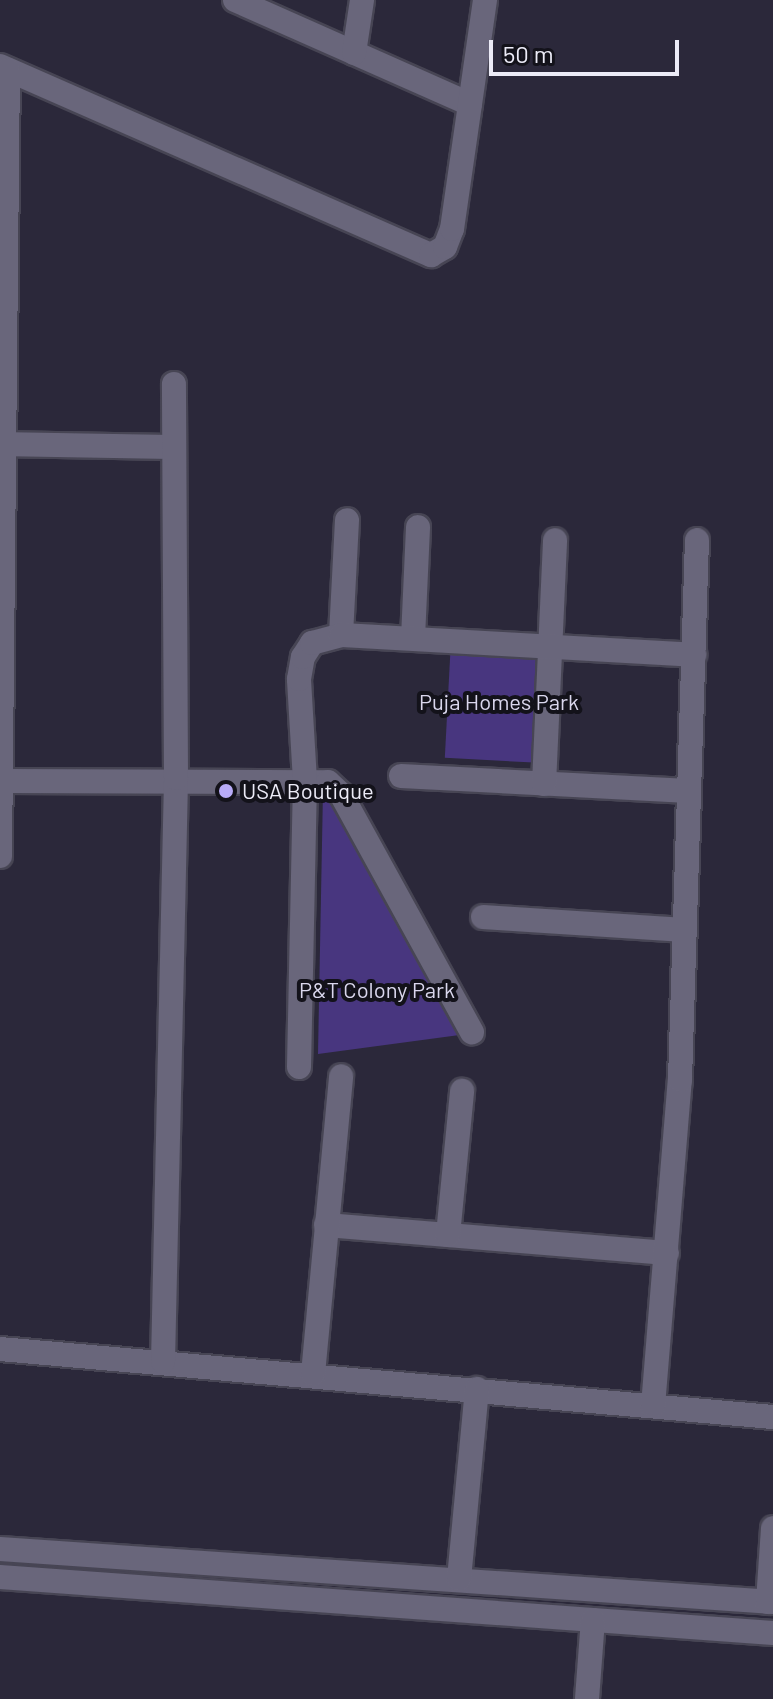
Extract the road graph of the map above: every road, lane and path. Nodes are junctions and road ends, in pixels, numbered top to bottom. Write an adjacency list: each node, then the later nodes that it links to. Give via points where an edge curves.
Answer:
1 (235, 0): 4 (street)
2 (362, 0): 4 (street)
3 (485, 0): 6 (street)
4 (354, 53): 6 (street)
5 (4, 68): 6 (street, via 431,255 445,247 452,229); 7 (street)
6 (470, 104)
7 (2, 129): 9 (street)
8 (174, 384): 10 (street)
9 (3, 444): 10 (street); 11 (street)
10 (174, 447): 21 (street)
11 (2, 517): 22 (street)
12 (347, 520): 16 (street)
13 (418, 527): 17 (street)
14 (555, 540): 18 (street)
15 (697, 540): 19 (street)
16 (341, 635): 17 (street); 23 (street, via 312,643 303,657 299,679)
17 (413, 638): 18 (street)
18 (550, 645): 19 (street); 24 (street)
19 (694, 655): 25 (street)
20 (401, 776): 24 (street)
21 (176, 778): 22 (street); 23 (street); 38 (street)
22 (4, 781): 26 (street)
23 (305, 781): 30 (street, via 328,782 341,794); 31 (street)
24 (544, 784): 25 (street)
25 (689, 791): 29 (street)
26 (1, 824): 27 (street)
27 (0, 856)
28 (483, 917): 29 (street)
29 (685, 930): 36 (street)
30 (472, 1032)
31 (299, 1067)
32 (341, 1076): 34 (street)
33 (462, 1091): 35 (street)
34 (326, 1225): 35 (street); 39 (street)
35 (448, 1235): 36 (street)
36 (667, 1253): 41 (street)
37 (0, 1349): 38 (street)
38 (163, 1362): 39 (street)
39 (313, 1374): 40 (street)
40 (477, 1389): 41 (street); 46 (street)
41 (653, 1406): 42 (street)
42 (773, 1417)
43 (773, 1528): 47 (street)
44 (0, 1549): 46 (street)
45 (0, 1577): 48 (street)
46 (459, 1579): 47 (street)
47 (770, 1602)
48 (593, 1620): 49 (street); 50 (street)
49 (773, 1633)
50 (587, 1699)

